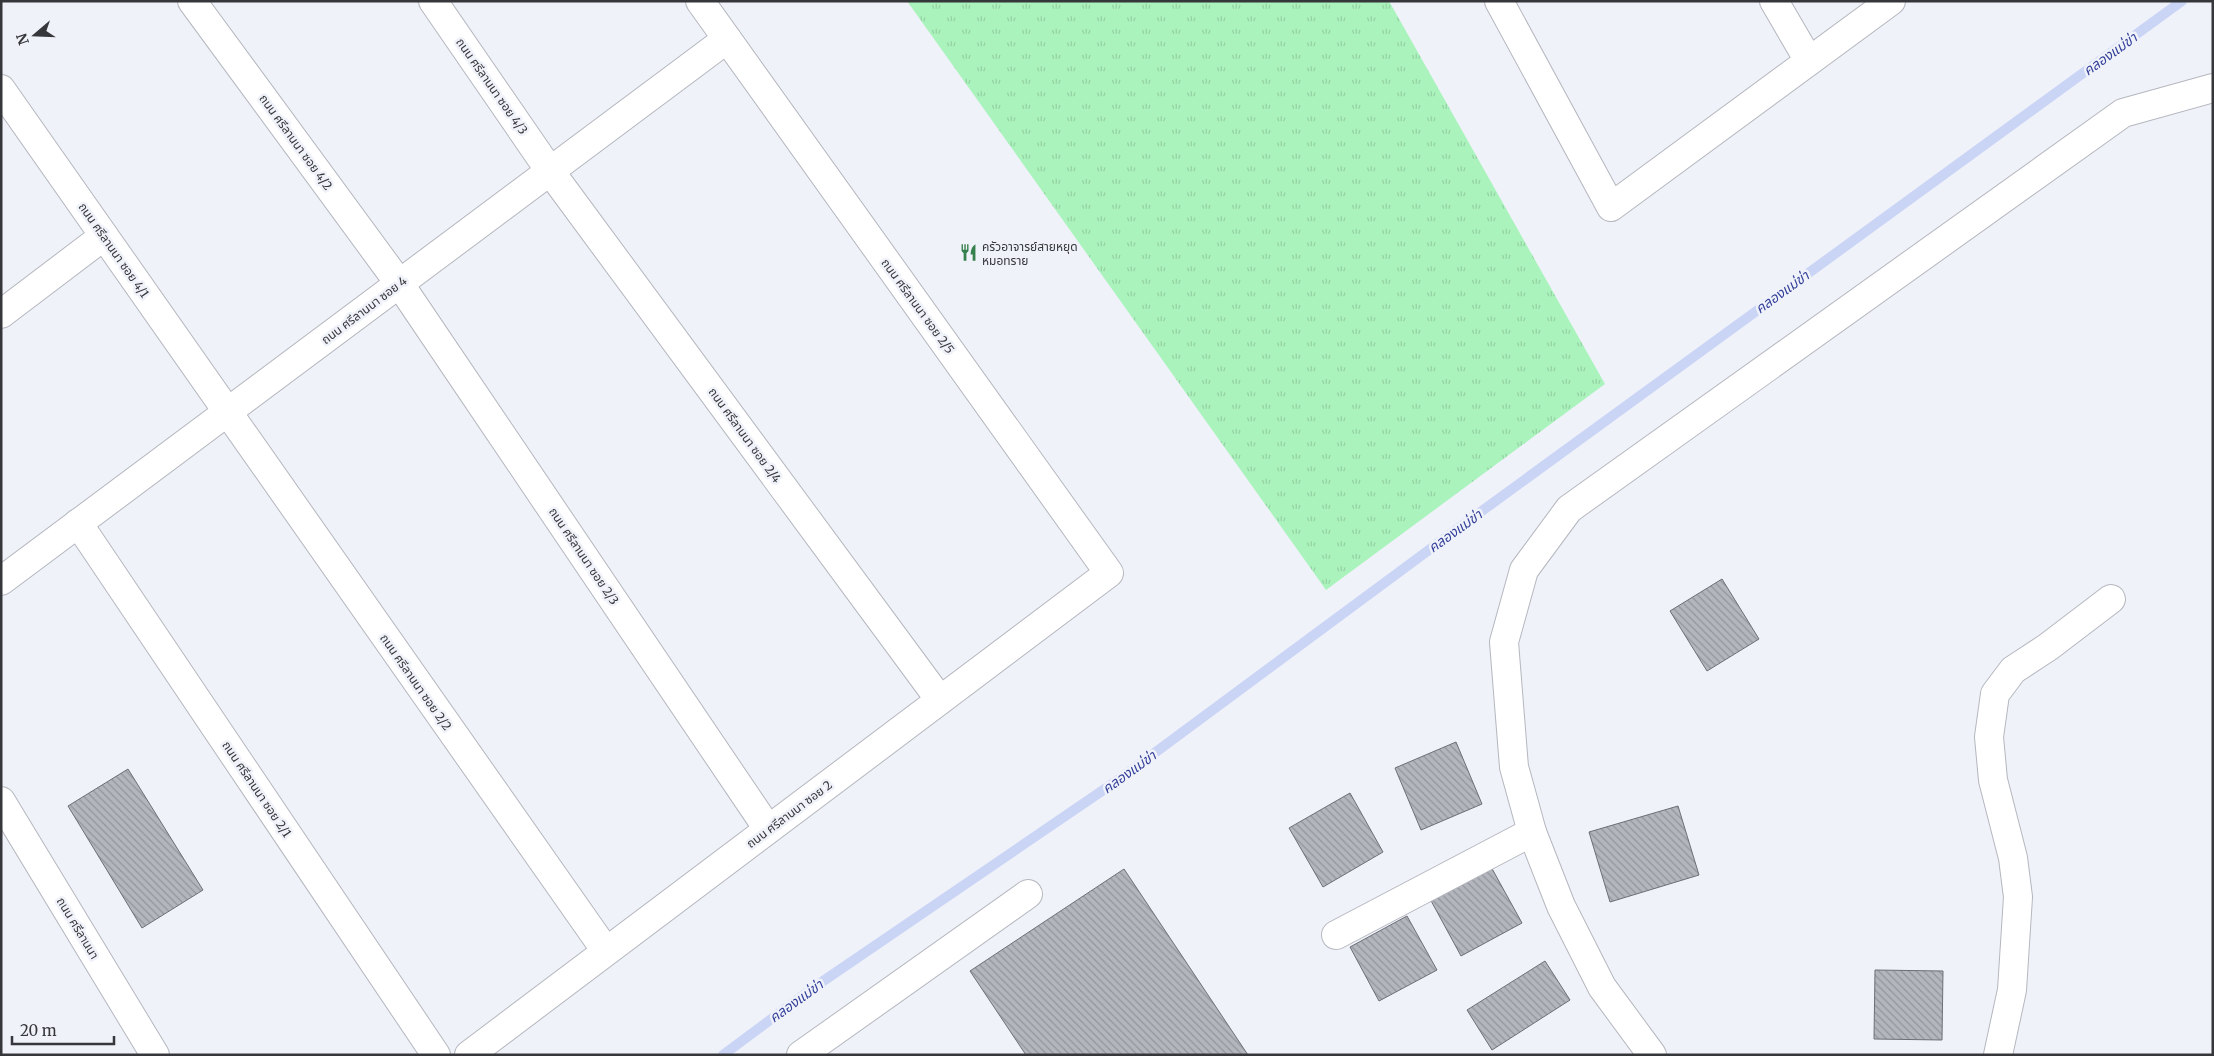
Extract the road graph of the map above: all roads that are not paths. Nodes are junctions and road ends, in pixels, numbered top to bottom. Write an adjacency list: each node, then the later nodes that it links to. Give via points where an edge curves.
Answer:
1 (192, 1): 13 (street, ถนน ศรีลานนา ซอย 4/2)
2 (433, 1): 11 (street, ถนน ศรีลานนา ซอย 4/3)
3 (700, 1): 7 (street, ถนน ศรีลานนา ซอย 2/5)
4 (1499, 1): 8 (street, via 1611,207)
5 (1774, 1): 8 (street)
6 (1891, 1): 8 (street)
7 (727, 39): 11 (street, ถนน ศรีลานนา ซอย 4); 17 (street, ถนน ศรีลานนา ซอย 2/5)
8 (1809, 62)
9 (1, 88): 12 (street, ถนน ศรีลานนา ซอย 4/1)
10 (2213, 88): 23 (street, via 2123,113 1569,509 1524,570 1504,642 1514,767)
11 (550, 171): 13 (street, ถนน ศรีลานนา ซอย 4); 20 (street, ถนน ศรีลานนา ซอย 2/4)
12 (104, 236): 14 (street); 15 (street, ถนน ศรีลานนา ซอย 4/1)
13 (399, 283): 15 (street, ถนน ศรีลานนา ซอย 4); 22 (street, ถนน ศรีลานนา ซอย 2/3)
14 (1, 314)
15 (227, 412): 16 (street, ถนน ศรีลานนา ซอย 4); 26 (street, ถนน ศรีลานนา ซอย 2/2)
16 (78, 523): 18 (street, ถนน ศรีลานนา ซอย 4); 28 (street, ถนน ศรีลานนา ซอย 2/1)
17 (1109, 573): 20 (street, ถนน ศรีลานนา ซอย 2)
18 (1, 581)
19 (2111, 599): 32 (street, via 2013,670 1995,694 1989,737 1993,780 2013,858 2018,897 2012,990)
20 (940, 700): 22 (street, ถนน ศรีลานนา ซอย 2)
21 (1, 801): 27 (street, ถนน ศรีลานนา)
22 (768, 829): 26 (street, ถนน ศรีลานนา ซอย 2)
23 (1532, 832): 25 (street); 31 (street, via 1561,906 1602,988)
24 (1028, 894): 30 (street)
25 (1336, 935)
26 (606, 951): 29 (street, ถนน ศรีลานนา ซอย 2)
27 (155, 1055)
28 (436, 1055)
29 (468, 1055)
30 (801, 1055)
31 (1652, 1055)
32 (1998, 1055)

